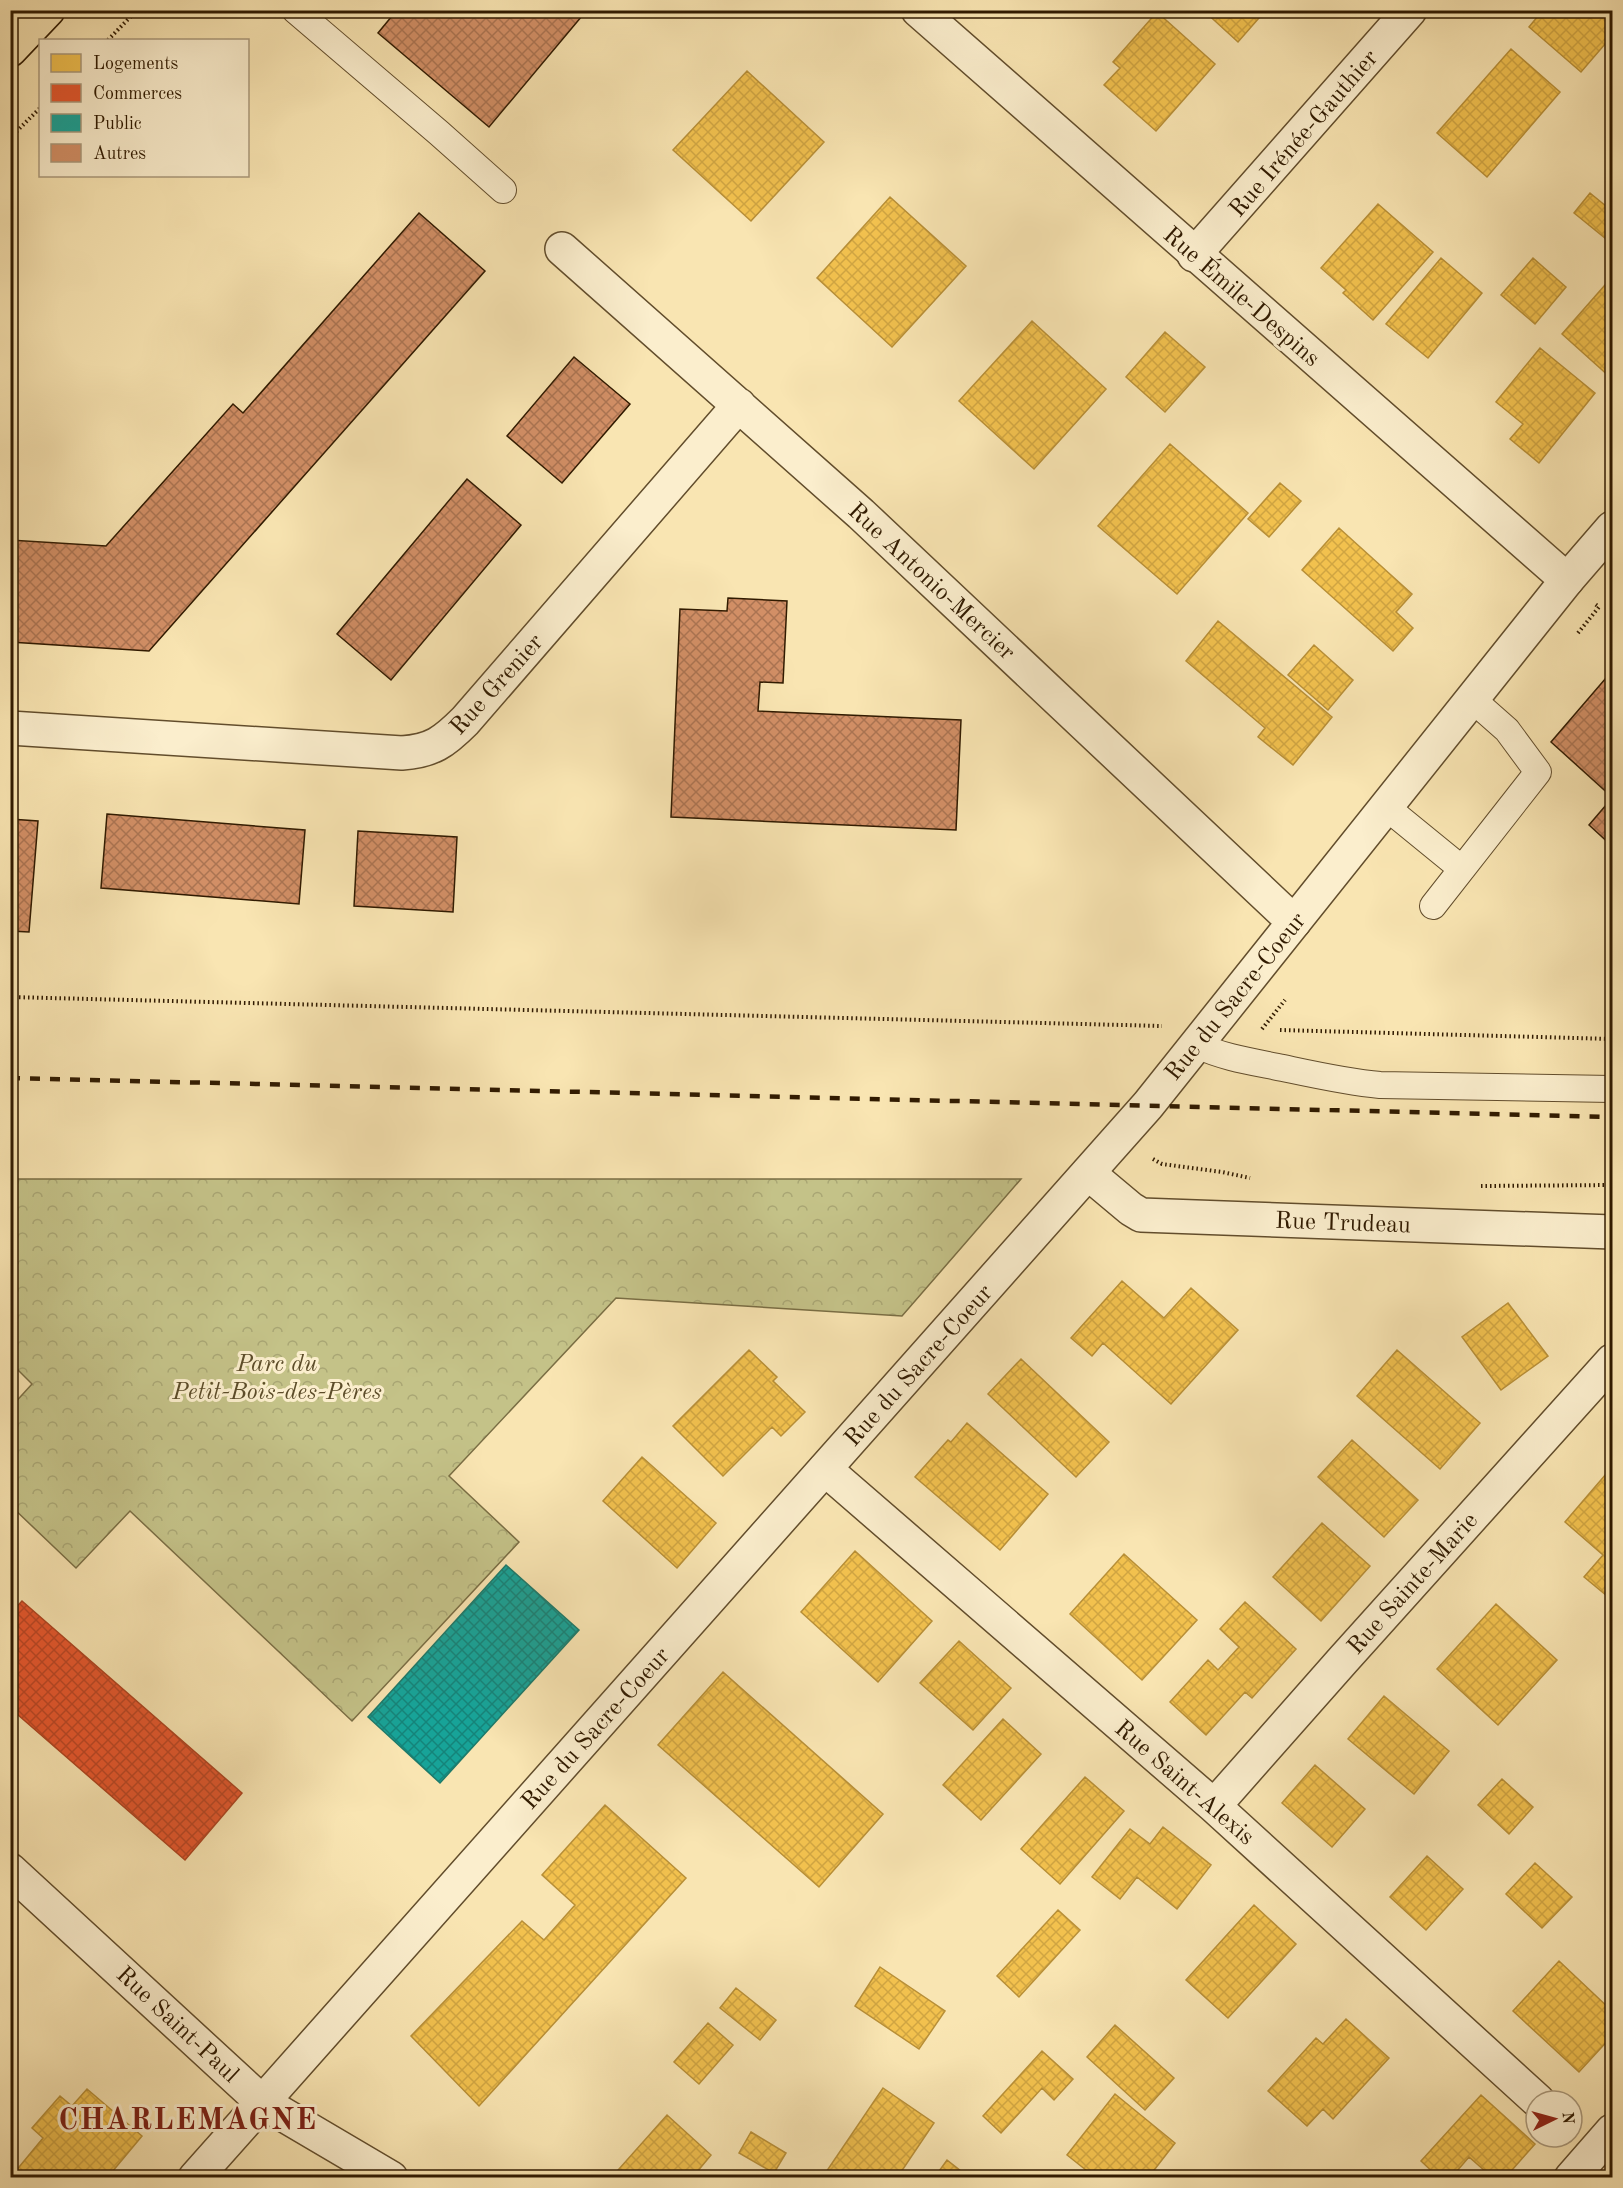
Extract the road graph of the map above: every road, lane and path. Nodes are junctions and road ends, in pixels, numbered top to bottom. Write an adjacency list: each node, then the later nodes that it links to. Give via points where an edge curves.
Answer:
1 (48, 10): 7 (main road)
2 (137, 10): 6 (path)
3 (918, 10): 12 (street, Rue Émile-Despins)
4 (1410, 10): 12 (street, Rue Irénée-Gauthier)
5 (308, 15): 10 (lane)
6 (109, 39)
7 (10, 50)
8 (39, 109): 9 (path)
9 (10, 138)
10 (503, 190)
11 (562, 249): 13 (street, Rue Antonio-Mercier)
12 (1194, 255): 15 (street, Rue Émile-Despins)
13 (739, 405): 17 (street, Rue Grenier, via 465,722 442,742 423,751 402,753); 21 (street, Rue Antonio-Mercier, via 861,514)
14 (1612, 528): 15 (street, Rue du Sacre-Coeur)
15 (1567, 580): 16 (street, Rue du Sacre-Coeur)
16 (1473, 700): 18 (street, Rue du Sacre-Coeur); 19 (lane, via 1507,730 1538,772)
17 (10, 728)
18 (1386, 807): 19 (lane); 21 (street, Rue du Sacre-Coeur)
19 (1462, 869): 20 (lane)
20 (1433, 906)
21 (1294, 922): 26 (street, Rue du Sacre-Coeur)
22 (10, 997): 23 (path)
23 (1163, 1026)
24 (1261, 1030): 25 (path)
25 (1612, 1039)
26 (1197, 1045): 27 (lane, via 1236,1059 1380,1086); 28 (street, Rue du Sacre-Coeur)
27 (1612, 1089)
28 (1088, 1173): 29 (street, Rue Trudeau, via 1142,1215); 31 (street, Rue du Sacre-Coeur)
29 (1612, 1232)
30 (1612, 1361): 32 (street, Rue Sainte-Marie)
31 (825, 1469): 32 (street, Rue Saint-Alexis); 35 (street, Rue du Sacre-Coeur)
32 (1214, 1806): 34 (street, Rue Saint-Alexis)
33 (10, 1870): 35 (street, Rue Saint-Paul)
34 (1525, 2089)
35 (262, 2102): 37 (street, Rue du Sacre-Coeur); 38 (street, Rue Saint-Paul)
36 (1593, 2138): 39 (street)
37 (195, 2178)
38 (391, 2178)
39 (1571, 2178)

